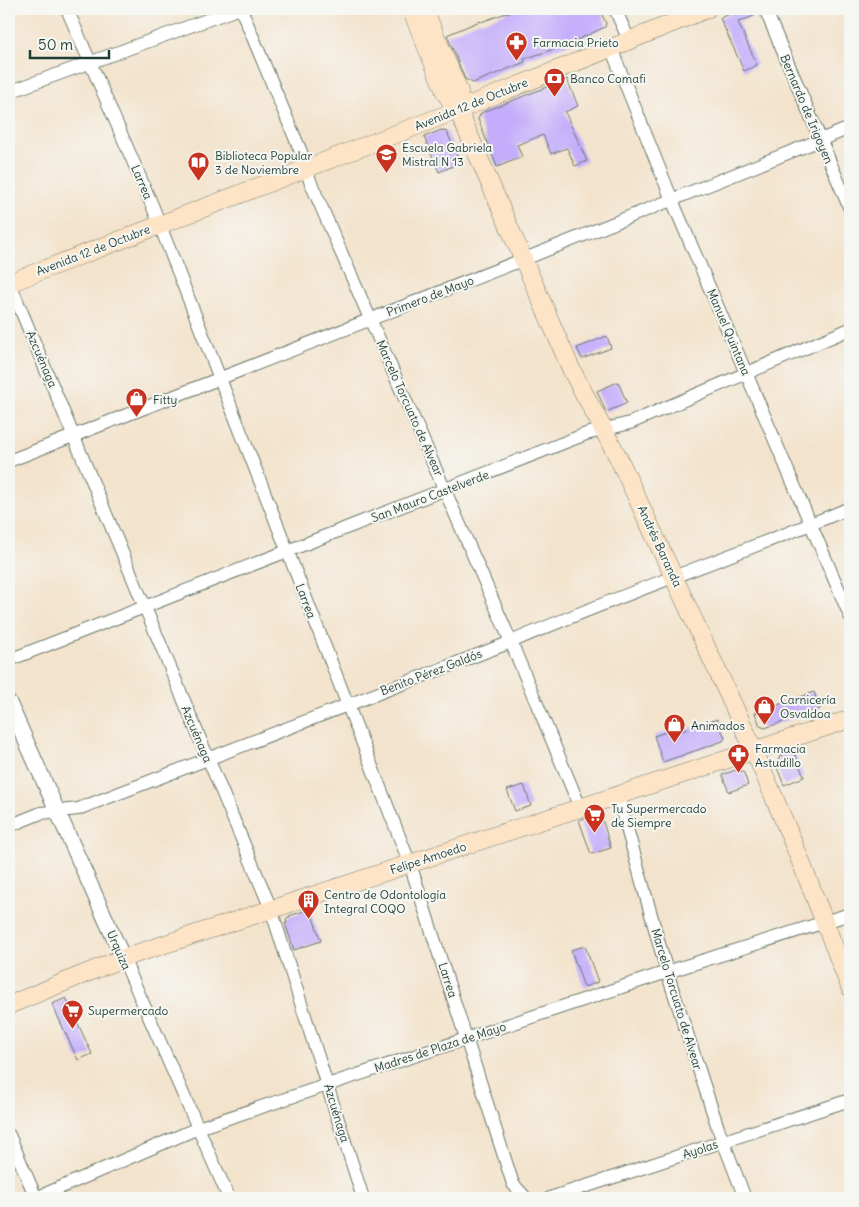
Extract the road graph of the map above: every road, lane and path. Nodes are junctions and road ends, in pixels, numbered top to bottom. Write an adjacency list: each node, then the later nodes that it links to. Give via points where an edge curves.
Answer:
1 (67, 9): 11 (street, Larrea)
2 (237, 9): 11 (street)
3 (241, 9): 16 (street, Marcelo Torcuato de Alvear)
4 (411, 9): 13 (main road, Andrés Baranda, via 446,94)
5 (424, 9): 13 (main road, Andrés Baranda, via 459,91)
6 (615, 9): 9 (street)
7 (707, 9): 9 (main road, Avenida 12 de Octubre)
8 (764, 9): 15 (street, Bernardo de Irigoyen)
9 (629, 40): 10 (main road, Avenida 12 de Octubre)
10 (610, 48): 13 (main road, Avenida 12 de Octubre); 17 (street, Manuel Quintana)
11 (91, 63): 12 (street); 19 (street, Larrea)
12 (9, 92)
13 (458, 110): 16 (main road, Avenida 12 de Octubre); 20 (main road, Andrés Baranda)
14 (850, 128): 15 (street, Primero de Mayo)
15 (820, 140): 17 (street, Primero de Mayo); 18 (street, Bernardo de Irigoyen)
16 (306, 167): 19 (main road, Avenida 12 de Octubre); 22 (street, Marcelo Torcuato de Alvear)
17 (672, 200): 20 (street, Primero de Mayo); 24 (street, Manuel Quintana)
18 (850, 209)
19 (159, 224): 21 (main road, Avenida 12 de Octubre); 25 (street, Larrea)
20 (522, 260): 22 (street, Primero de Mayo); 26 (main road, Andrés Baranda, via 572,372)
21 (9, 280): 27 (street, Azcuénaga)
22 (370, 319): 25 (street, Primero de Mayo); 29 (street, Marcelo Torcuato de Alvear)
23 (850, 328): 24 (street, San Mauro Castelverde)
24 (746, 374): 26 (street, San Mauro Castelverde, via 630,423); 31 (street, Manuel Quintana)
25 (219, 380): 27 (street, Primero de Mayo); 32 (street, Larrea)
26 (604, 430): 29 (street, San Mauro Castelverde, via 586,434); 33 (main road, Andrés Baranda)
27 (74, 435): 28 (street, Primero de Mayo); 34 (street, Azcuénaga)
28 (9, 461)
29 (446, 490): 32 (street, San Mauro Castelverde); 36 (street, Marcelo Torcuato de Alvear)
30 (850, 508): 31 (street, Benito Pérez Galdós)
31 (811, 524): 33 (street, Benito Pérez Galdós); 35 (street, Manuel Quintana)
32 (287, 551): 34 (street, San Mauro Castelverde); 39 (street, Larrea)
33 (674, 577): 36 (street, Benito Pérez Galdós); 41 (main road, Andrés Baranda)
34 (144, 608): 37 (street, San Mauro Castelverde); 42 (street, Azcuénaga)
35 (850, 616)
36 (511, 642): 39 (street, Benito Pérez Galdós); 44 (street, Marcelo Torcuato de Alvear)
37 (9, 660)
38 (9, 703): 45 (street, Urquiza)
39 (347, 704): 42 (street, Benito Pérez Galdós); 47 (street, Larrea)
40 (850, 720): 41 (main road, Felipe Amoedo)
41 (755, 752): 43 (main road, Felipe Amoedo); 50 (main road, Andrés Baranda)
42 (207, 758): 45 (street, Benito Pérez Galdós, via 78,808); 48 (street, Azcuénaga)
43 (618, 796): 44 (main road, Felipe Amoedo); 52 (street, Marcelo Torcuato de Alvear)
44 (580, 807): 47 (main road, Felipe Amoedo)
45 (57, 811): 46 (street, Benito Pérez Galdós, via 41,813); 51 (street, Urquiza)
46 (9, 826)
47 (410, 864): 48 (main road, Felipe Amoedo); 55 (street, Larrea)
48 (271, 909): 51 (main road, Felipe Amoedo); 56 (street, Azcuénaga)
49 (850, 914): 50 (street, Madres de Plaza de Mayo)
50 (825, 923): 52 (street, Madres de Plaza de Mayo); 53 (main road, Andrés Baranda)
51 (123, 958): 54 (main road, Felipe Amoedo); 58 (street, Urquiza)
52 (667, 972): 55 (street, Madres de Plaza de Mayo); 60 (street, Marcelo Torcuato de Alvear)
53 (850, 987)
54 (9, 1005)
55 (467, 1038): 56 (street, Madres de Plaza de Mayo); 64 (street, Larrea, via 513,1184)
56 (328, 1084): 58 (street, Madres de Plaza de Mayo); 63 (street, Azcuénaga)
57 (850, 1100): 60 (street, Ayolas)
58 (198, 1128): 61 (street, Madres de Plaza de Mayo); 62 (street, Urquiza)
59 (9, 1135): 61 (street)
60 (723, 1142): 65 (street, Ayolas); 66 (street, Marcelo Torcuato de Alvear)
61 (36, 1198)
62 (229, 1198)
63 (364, 1198)
64 (526, 1198)
65 (550, 1198)
66 (745, 1198)

